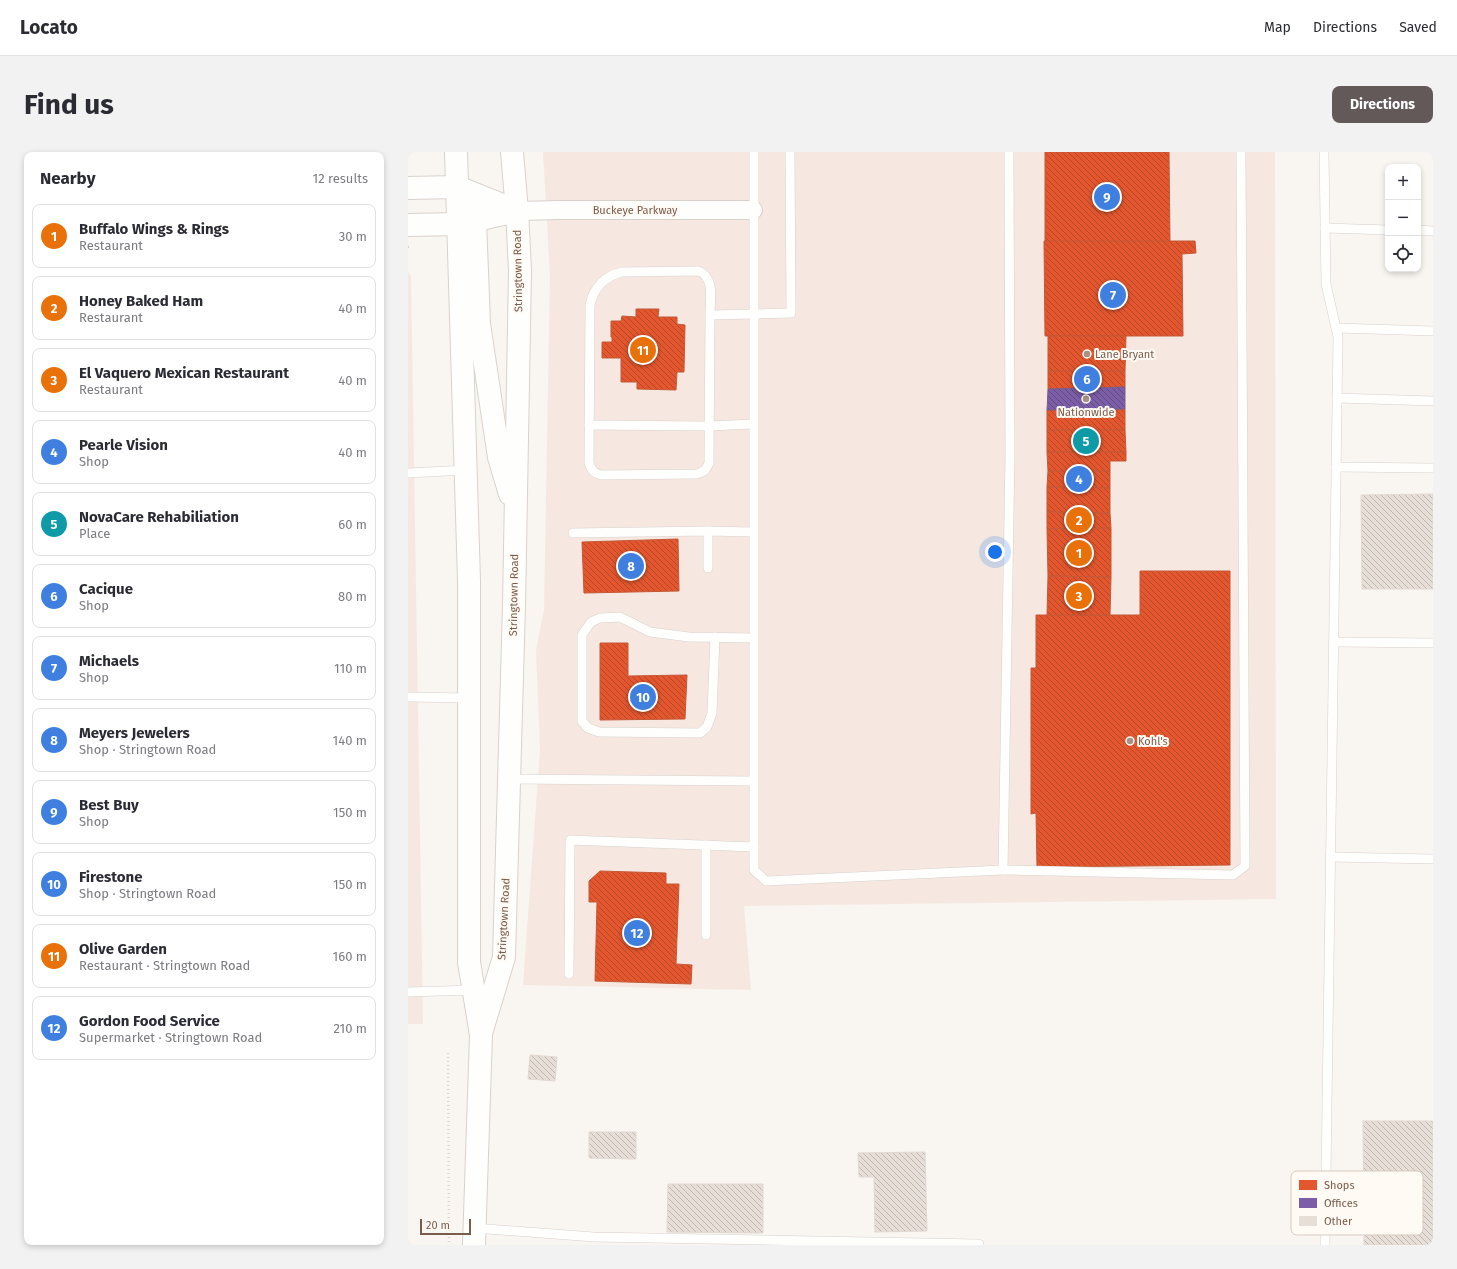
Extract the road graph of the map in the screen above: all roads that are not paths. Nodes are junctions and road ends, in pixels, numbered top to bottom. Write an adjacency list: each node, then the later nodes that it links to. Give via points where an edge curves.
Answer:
1 (456, 152): 8 (main road, Stringtown Road)
2 (512, 152): 11 (main road, Stringtown Road)
3 (754, 152): 10 (lane)
4 (790, 152): 18 (lane, via 791,313)
5 (1009, 152): 48 (lane, via 1010,470)
6 (1241, 152): 48 (lane, via 1245,866 1233,875)
7 (1324, 152): 14 (lane)
8 (457, 187): 9 (main road, Buckeye Parkway); 11 (main road, Buckeye Parkway); 12 (main road, Stringtown Road)
9 (408, 188)
10 (753, 210): 11 (street, Buckeye Parkway); 18 (lane)
11 (517, 211): 12 (main road, Buckeye Parkway); 31 (main road, Stringtown Road, via 520,270)
12 (466, 222): 13 (main road, Buckeye Parkway); 29 (main road, Stringtown Road); 31 (main road, via 499,457)
13 (408, 225)
14 (1325, 228): 15 (lane); 20 (lane, via 1326,284)
15 (1385, 230)
16 (1421, 230): 17 (lane)
17 (1433, 231)
18 (753, 314): 19 (lane); 24 (lane)
19 (710, 315): 25 (lane, via 709,278 700,271 622,272 604,280 592,295 590,305); 26 (lane)
20 (1336, 328): 21 (lane); 22 (lane)
21 (1433, 331)
22 (1337, 398): 23 (lane); 27 (lane)
23 (1433, 401)
24 (753, 424): 26 (lane); 33 (lane)
25 (589, 425): 26 (lane); 26 (lane, via 590,469 601,475 702,473 709,463)
26 (709, 426)
27 (1336, 467): 28 (lane); 38 (lane)
28 (1433, 468)
29 (466, 470): 30 (lane); 41 (main road, Stringtown Road)
30 (408, 473)
31 (516, 514): 42 (main road, Stringtown Road)
32 (708, 531): 33 (lane); 34 (lane); 35 (lane)
33 (753, 532): 37 (lane)
34 (573, 533)
35 (708, 568)
36 (715, 637): 36 (lane, via 712,713 707,727 700,733 599,732 588,728 582,721 582,635 591,622 600,618 620,617 650,632 688,637); 37 (lane)
37 (753, 638): 43 (lane)
38 (1334, 642): 39 (lane); 46 (lane)
39 (1433, 642)
40 (408, 697): 41 (lane)
41 (469, 698): 51 (main road, Stringtown Road, via 469,962)
42 (508, 779): 43 (lane); 53 (main road, Stringtown Road, via 504,957)
43 (753, 781): 45 (lane)
44 (706, 845): 45 (lane); 49 (lane); 50 (lane, via 570,840)
45 (754, 847): 48 (lane, via 754,870 766,881)
46 (1330, 857): 47 (lane); 54 (lane)
47 (1433, 859)
48 (1003, 870)
49 (706, 935)
50 (569, 974)
51 (474, 990): 52 (lane); 53 (main road, Stringtown Road)
52 (408, 992)
53 (481, 1035): 56 (main road, Stringtown Road)
54 (1326, 1171)
55 (1325, 1235): 58 (lane)
56 (474, 1237): 57 (lane)
57 (978, 1244)
58 (1325, 1245)

